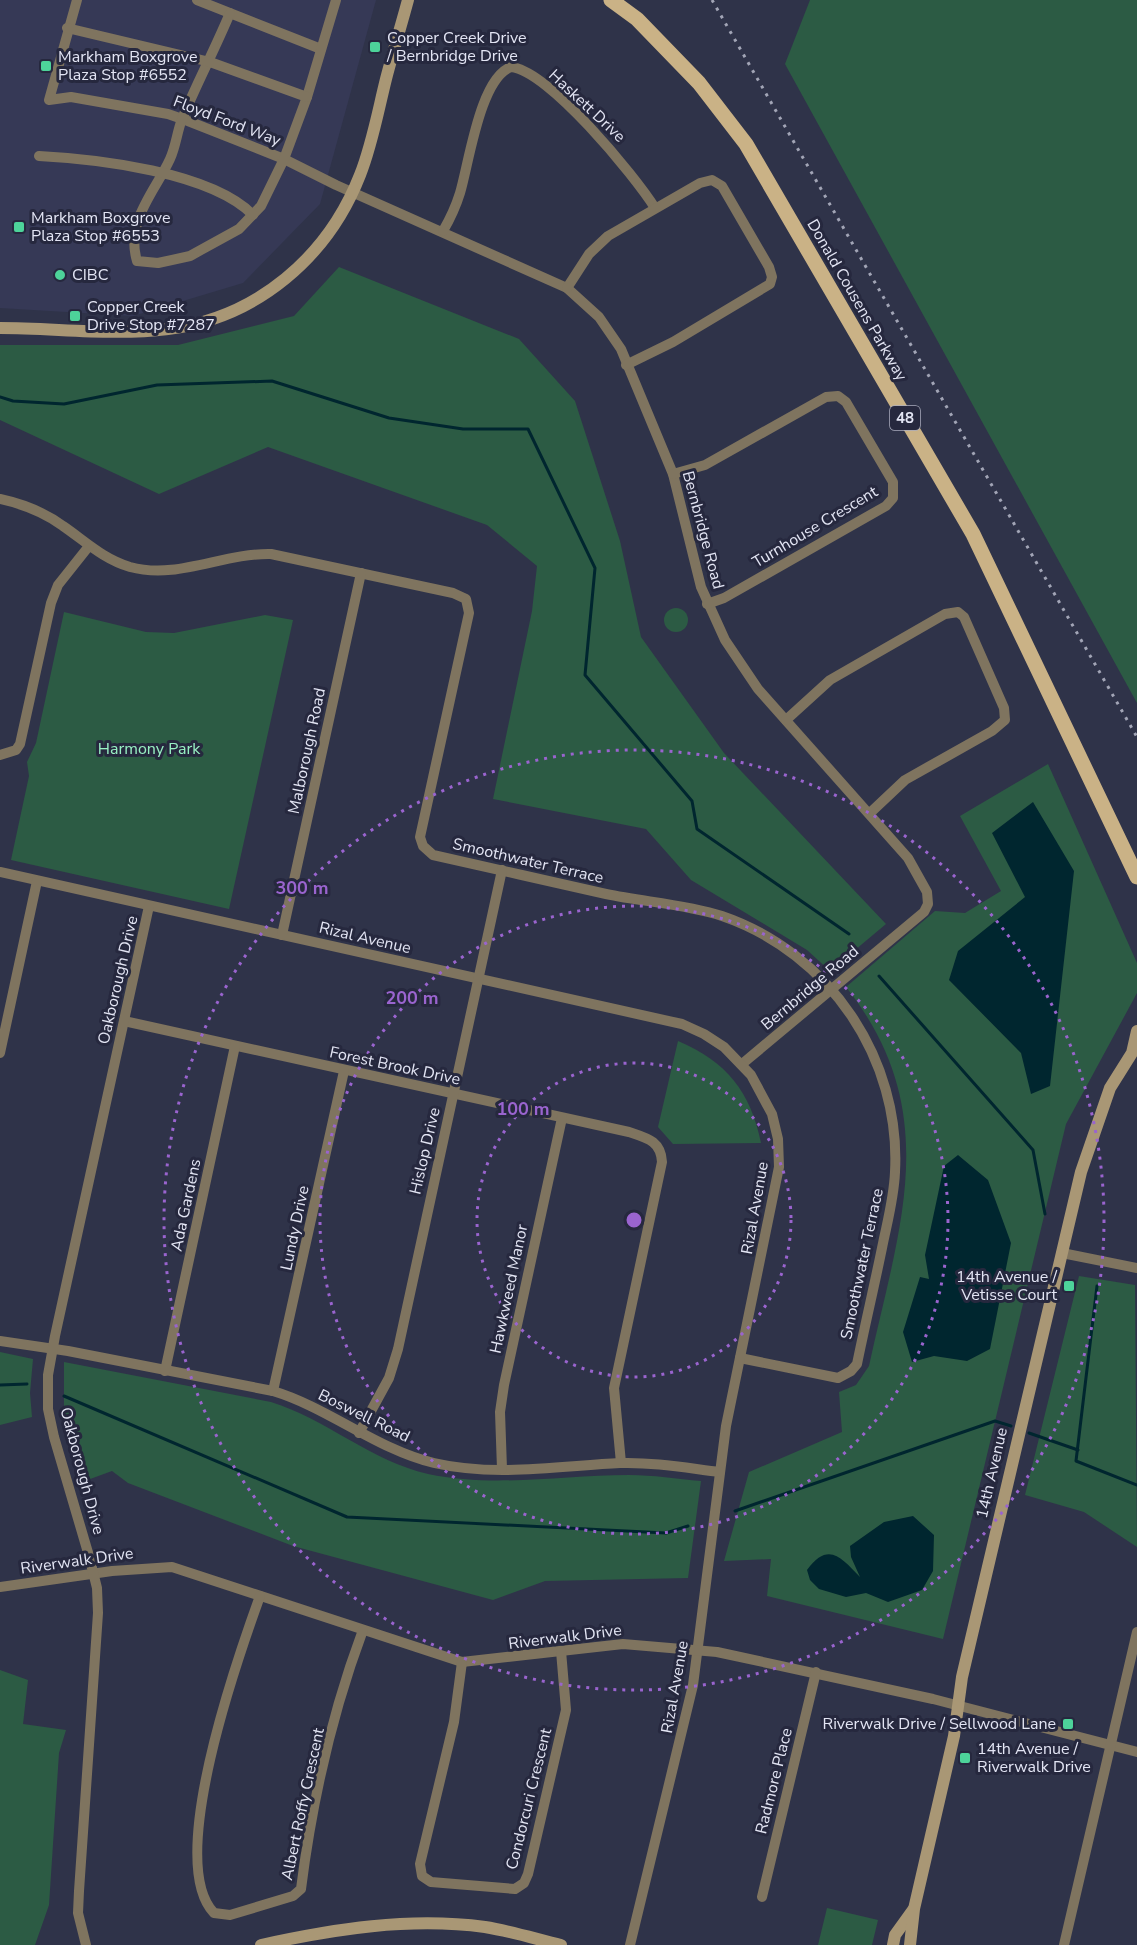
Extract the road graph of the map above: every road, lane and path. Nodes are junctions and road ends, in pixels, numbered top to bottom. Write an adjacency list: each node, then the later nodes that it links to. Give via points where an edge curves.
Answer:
1 (76, 0): 7 (street)
2 (197, 0): 6 (street)
3 (336, 0): 8 (street)
4 (408, 0): 15 (main road, via 362,172)
5 (611, 0): 32 (main road, Donald Cousens Parkway / 48, via 637,19 699,83 746,144 973,534)
6 (230, 13): 8 (street); 9 (street)
7 (67, 28): 9 (street); 11 (street, Floyd Ford Way, via 49,100 71,97)
8 (321, 49): 10 (street)
9 (210, 62): 10 (street); 11 (street)
10 (307, 97): 13 (street)
11 (182, 119): 13 (street, Floyd Ford Way); 14 (street, via 170,159)
12 (39, 156): 14 (street, via 115,162)
13 (284, 159): 15 (street, Floyd Ford Way); 17 (street, via 261,206)
14 (161, 174): 17 (street, via 226,196); 17 (street, via 137,220 137,261 158,263 190,256 239,229)
15 (353, 191): 18 (street, Bernbridge Road); 20 (main road, via 330,231 306,261 268,292 224,315 155,331)
16 (655, 208): 18 (street, Haskett Drive, via 638,180 588,125 531,75 511,67 499,75 488,93 459,195); 19 (street, via 597,246); 21 (street, via 700,183 711,180 722,186 772,277 770,284 759,292)
17 (252, 215)
18 (444, 231): 19 (street, Bernbridge Road)
19 (567, 288): 21 (street, Bernbridge Road, via 603,321)
20 (0, 328)
21 (626, 365): 22 (street, Bernbridge Road)
22 (673, 474): 26 (street, Bernbridge Road); 26 (street, Turnhouse Crescent, via 705,465 826,397 838,396 846,402 892,482 893,498 885,506)
23 (0, 499): 24 (street, Smoothwater Terrace, via 50,517)
24 (89, 546): 25 (street, Smoothwater Terrace, via 117,562 150,570 176,571 259,554); 28 (street, via 58,585 51,603 20,744 16,750)
25 (361, 573): 30 (street, Smoothwater Terrace, via 466,598 469,605 420,837 433,855); 35 (street, Malborough Road)
26 (707, 604): 27 (street, Bernbridge Road, via 737,660)
27 (786, 720): 29 (street, Bernbridge Road); 29 (street, via 843,672 945,614 958,612 964,617 1006,718 992,731 905,780)
28 (0, 755)
29 (870, 813): 37 (street, Bernbridge Road, via 914,867 927,892 928,904 924,912)
30 (502, 870): 36 (street, Hislop Drive); 37 (street, Smoothwater Terrace, via 724,917 789,950)
31 (0, 872): 33 (street, Rizal Avenue)
32 (1137, 878)
33 (38, 881): 34 (street, Rizal Avenue); 42 (street)
34 (149, 906): 35 (street, Rizal Avenue); 38 (street, Oakborough Drive)
35 (282, 935): 36 (street, Rizal Avenue)
36 (478, 979): 43 (street, Rizal Avenue, via 682,1024 713,1039); 45 (street, Hislop Drive)
37 (831, 990): 43 (street, Bernbridge Road); 51 (street, Smoothwater Terrace, via 872,1048 889,1098 896,1142 894,1195 857,1364 838,1378)
38 (123, 1020): 40 (street, Forest Brook Drive); 50 (street, Oakborough Drive)
39 (1137, 1031): 41 (main road, 14th Avenue)
40 (235, 1046): 44 (street, Forest Brook Drive); 52 (street, Ada Gardens)
41 (1134, 1051): 47 (main road, 14th Avenue, via 1110,1088 1081,1172)
42 (0, 1053)
43 (742, 1064): 51 (street, Rizal Avenue, via 769,1106 780,1160)
44 (344, 1071): 45 (street, Forest Brook Drive); 53 (street, Lundy Drive)
45 (453, 1094): 46 (street, Forest Brook Drive); 54 (street, Hislop Drive, via 394,1362)
46 (562, 1118): 55 (street, Forest Brook Drive, via 650,1138 662,1154 614,1388); 56 (street, Hawkweed Manor, via 502,1392)
47 (1062, 1253): 48 (street); 67 (main road, 14th Avenue, via 964,1666)
48 (1137, 1268)
49 (0, 1341): 50 (street, Boswell Road)
50 (53, 1349): 52 (street, Boswell Road); 58 (street, Oakborough Drive, via 47,1386 51,1422)
51 (740, 1358): 57 (street, Rizal Avenue)
52 (165, 1371): 53 (street, Boswell Road)
53 (273, 1390): 54 (street, Boswell Road)
54 (359, 1433): 56 (street, Boswell Road, via 398,1452 436,1463)
55 (621, 1463): 56 (street, Boswell Road); 57 (street, Boswell Road)
56 (502, 1469)
57 (720, 1472): 63 (street, Rizal Avenue)
58 (93, 1574): 59 (street, Riverwalk Drive); 60 (street, Riverwalk Drive, via 172,1567); 72 (street, Oakborough Drive, via 98,1624 78,1902)
59 (0, 1587)
60 (260, 1596): 61 (street, Riverwalk Drive); 61 (street, Albert Roffy Crescent, via 222,1714 201,1803 199,1878 204,1899 214,1913 230,1914 293,1896 301,1889 311,1822 348,1672)
61 (363, 1630): 65 (street, Riverwalk Drive)
62 (1137, 1632): 68 (street)
63 (698, 1650): 64 (street, Riverwalk Drive, via 623,1644); 66 (street, Riverwalk Drive); 75 (street, Rizal Avenue, via 690,1703)
64 (561, 1651): 65 (street, Riverwalk Drive); 65 (street, Condorcuri Crescent, via 566,1696 563,1726 528,1874 515,1889 431,1882 422,1876 420,1864 454,1722)
65 (462, 1662)
66 (816, 1672): 67 (street, Riverwalk Drive); 70 (street, Radmore Place)
67 (958, 1706): 68 (street, Riverwalk Drive); 71 (main road, 14th Avenue)
68 (1110, 1746): 69 (street, Riverwalk Drive); 78 (street)
69 (1137, 1752)
70 (762, 1897)
71 (914, 1909): 76 (main road, 14th Avenue, via 895,1935); 77 (main road, 14th Avenue)
72 (86, 1945)
73 (261, 1945): 74 (main road, via 333,1930 405,1924 485,1927)
74 (561, 1945)
75 (630, 1945)
76 (893, 1945)
77 (910, 1945)
78 (1064, 1945)

